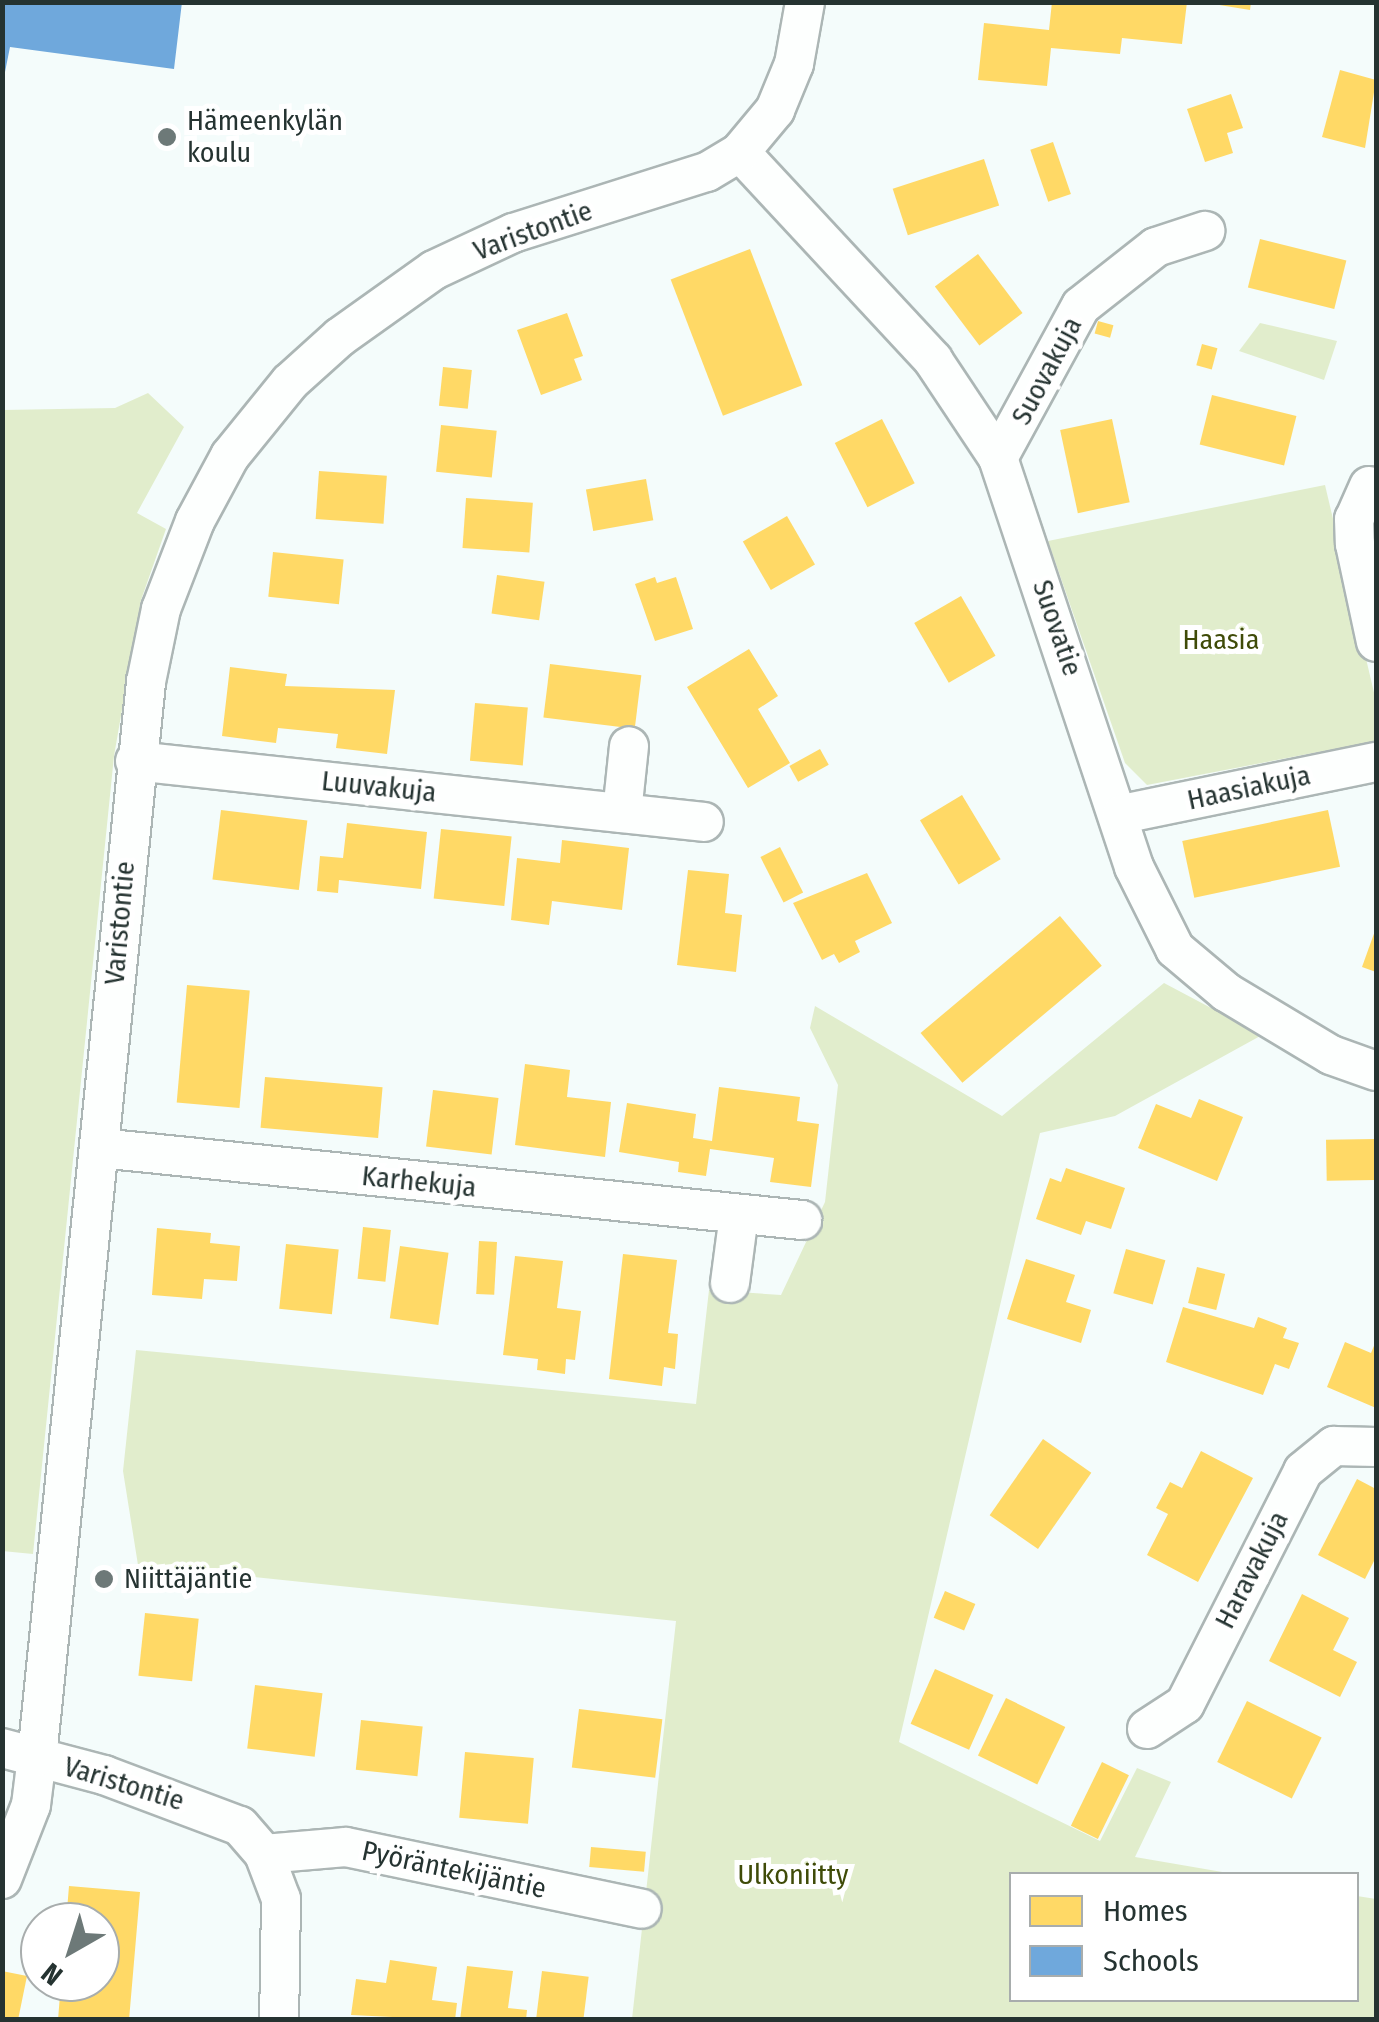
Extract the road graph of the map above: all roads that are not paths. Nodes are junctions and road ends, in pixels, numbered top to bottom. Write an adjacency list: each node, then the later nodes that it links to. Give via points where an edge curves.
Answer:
1 (805, 2): 2 (street, Varistontie, via 794,64 775,110)
2 (740, 152): 4 (street, Suovatie, via 933,360); 8 (street, Varistontie, via 708,172 513,232 434,270 290,382 230,456 195,521 160,609)
3 (1205, 231): 4 (street, Suovakuja, via 1156,247 1081,306)
4 (998, 458): 11 (street, Suovatie)
5 (1369, 486): 6 (street, via 1359,500 1354,544)
6 (1376, 642)
7 (629, 746): 10 (street)
8 (135, 761): 10 (street, Luuvakuja); 14 (street, Varistontie)
9 (1376, 762): 11 (street, Haasiakuja)
10 (622, 813): 12 (street, Luuvakuja)
11 (1122, 814): 13 (street, Suovatie, via 1134,867 1175,949 1226,992 1331,1055)
12 (704, 822)
13 (1376, 1071)
14 (100, 1148): 15 (street, Karhekuja); 20 (street, Varistontie)
15 (739, 1216): 16 (street, Karhekuja); 17 (street)
16 (802, 1220)
17 (730, 1284)
18 (1376, 1447): 19 (street, Haravakuja, via 1334,1446 1303,1470 1185,1704)
19 (1146, 1729)
20 (20, 1752): 21 (street, Varistontie, via 208,1810 240,1826); 22 (street, via 31,1805)
21 (264, 1854): 23 (street, Pyöräntekijäntie, via 346,1847); 24 (street, Varistontie, via 281,1899)
22 (2, 1880)
23 (642, 1909)
24 (279, 2020)

